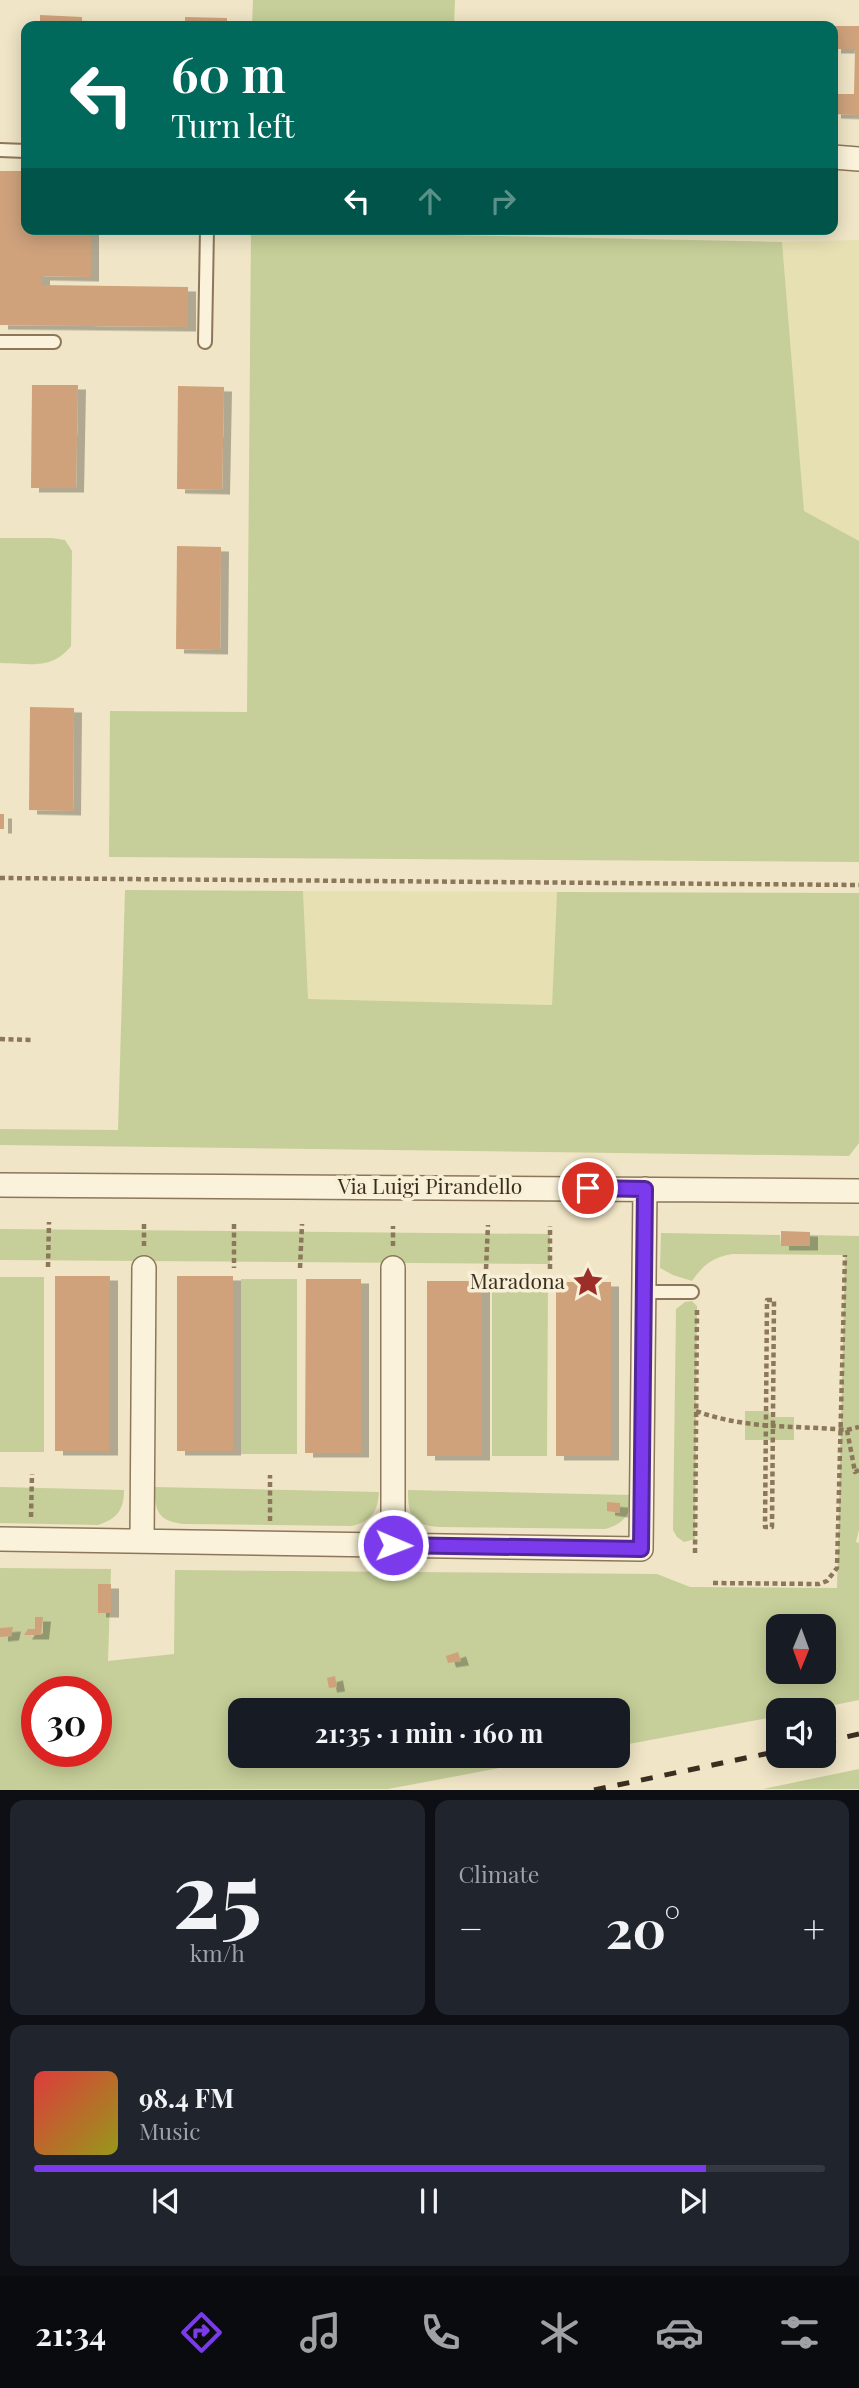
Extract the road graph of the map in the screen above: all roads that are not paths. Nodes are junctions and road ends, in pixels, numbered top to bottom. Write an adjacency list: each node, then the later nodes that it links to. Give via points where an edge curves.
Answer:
1 (0, 150): 2 (lane)
2 (21, 151)
3 (838, 157): 4 (street)
4 (859, 159)
5 (207, 235): 8 (lane)
6 (0, 342): 7 (lane)
7 (54, 342)
8 (205, 342)
9 (0, 1185): 10 (street, Via Luigi Pirandello)
10 (645, 1189): 11 (street, Via Luigi Pirandello); 14 (street)
11 (859, 1191)
12 (144, 1268): 17 (street)
13 (393, 1268): 18 (street)
14 (644, 1292): 15 (lane); 18 (street, via 641,1549)
15 (692, 1292)
16 (0, 1539): 17 (street)
17 (142, 1541): 18 (street)
18 (393, 1545)

